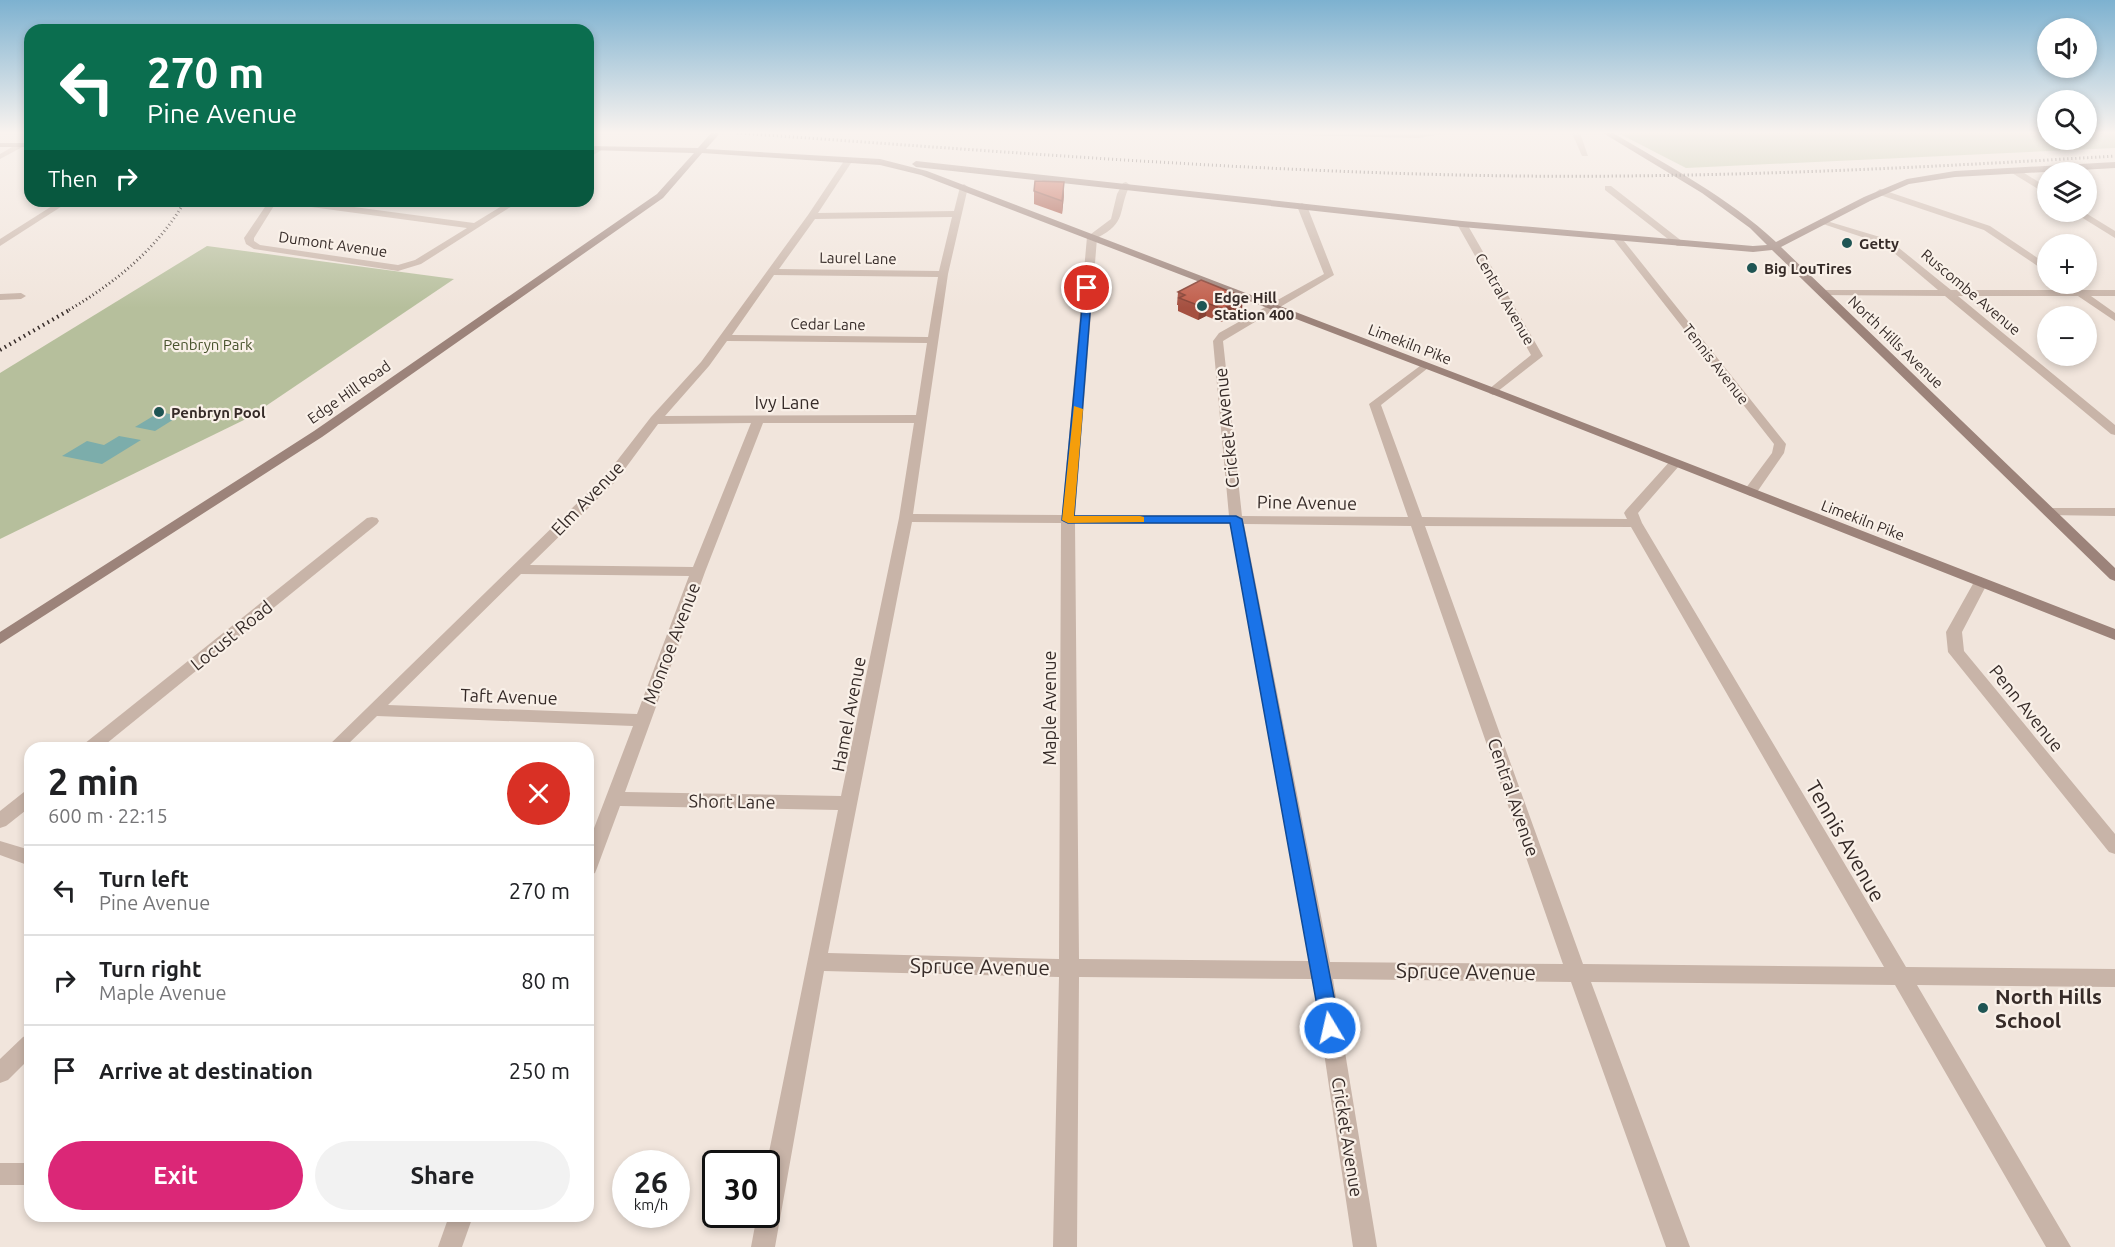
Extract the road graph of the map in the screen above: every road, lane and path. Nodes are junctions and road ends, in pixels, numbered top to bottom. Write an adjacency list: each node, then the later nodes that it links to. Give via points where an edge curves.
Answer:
1 (664, 191): 64 (main road, Edge Hill Road, via 318,434)
2 (828, 191): 16 (street, Elm Avenue)
3 (963, 191): 15 (street, Hamel Avenue)
4 (975, 191): 23 (main road, Limekiln Pike)
5 (1122, 191): 23 (street, via 1118,217)
6 (1178, 191): 10 (main road)
7 (1612, 191): 26 (street)
8 (1705, 191): 21 (main road, North Hills Avenue)
9 (1880, 192): 17 (main road); 28 (street, via 1987,228)
10 (1302, 206): 19 (main road); 39 (street, Cricket Avenue, via 1329,275)
11 (57, 207): 25 (street)
12 (269, 207): 20 (street, Dumont Avenue, via 249,238 253,245 390,268 408,267)
13 (334, 207): 20 (street)
14 (506, 207): 20 (street)
15 (958, 214): 16 (street); 30 (street, Hamel Avenue)
16 (812, 216): 29 (street, Elm Avenue)
17 (1823, 221): 21 (main road, via 1776,231); 27 (main road); 34 (street, Ruscombe Avenue, via 1890,246)
18 (2094, 222): 22 (street)
19 (1462, 224): 24 (main road); 44 (street, Central Avenue, via 1537,356)
20 (475, 226)
21 (1753, 226): 27 (main road, North Hills Avenue)
22 (2115, 235)
23 (1092, 237): 39 (main road, Limekiln Pike); 55 (street, Maple Avenue)
24 (1617, 238): 26 (main road); 50 (street, Tennis Avenue, via 1780,444 1778,453)
25 (0, 243)
26 (1680, 244): 27 (main road)
27 (1774, 247): 31 (main road, North Hills Avenue)
28 (2037, 262)
29 (773, 272): 30 (street, Laurel Lane); 41 (street, Elm Avenue)
30 (943, 274): 42 (street, Hamel Avenue)
31 (1823, 292): 34 (street); 51 (main road, North Hills Avenue)
32 (2037, 292): 34 (street)
33 (2097, 292): 35 (street)
34 (1949, 293): 48 (street, Ruscombe Avenue)
35 (2115, 293)
36 (2083, 294): 40 (street)
37 (21, 296): 38 (street)
38 (0, 297)
39 (1273, 307): 43 (main road, Limekiln Pike); 54 (street, Cricket Avenue, via 1218,341)
40 (2115, 318)
41 (723, 338): 42 (street, Cedar Lane); 46 (street, Elm Avenue)
42 (933, 340): 45 (street, Hamel Avenue)
43 (1424, 366): 44 (main road, Limekiln Pike); 57 (street, Central Avenue, via 1375,404)
44 (1493, 391): 49 (main road, Limekiln Pike)
45 (919, 419): 47 (street, Ivy Lane); 53 (street, Hamel Avenue)
46 (655, 420): 47 (street, Ivy Lane); 59 (street, Elm Avenue, via 611,478)
47 (758, 420): 60 (street, Monroe Avenue)
48 (2115, 431)
49 (1675, 463): 50 (main road, Limekiln Pike); 58 (street, via 1631,513)
50 (1750, 492): 62 (main road, Limekiln Pike)
51 (2050, 512): 52 (street); 61 (main road, North Hills Avenue)
52 (2115, 512)
53 (906, 518): 55 (street, Pine Avenue); 71 (street, Hamel Avenue)
54 (1236, 519): 55 (street, Pine Avenue); 57 (street, Pine Avenue); 79 (street, Cricket Avenue)
55 (1068, 520): 78 (street, Maple Avenue)
56 (372, 521): 67 (street, Locust Road)
57 (1416, 522): 58 (street, Pine Avenue); 80 (street, Central Avenue)
58 (1635, 524): 81 (street, Tennis Avenue)
59 (519, 569): 60 (street); 65 (street, Elm Avenue)
60 (698, 572): 66 (street, Monroe Avenue)
61 (2115, 576)
62 (1981, 582): 63 (main road, Limekiln Pike); 73 (street, Penn Avenue, via 1954,632 1956,652)
63 (2115, 635)
64 (0, 639)
65 (373, 710): 66 (street, Taft Avenue); 68 (street, Elm Avenue)
66 (643, 720): 69 (street, Monroe Avenue)
67 (97, 742)
68 (340, 742)
69 (614, 799): 71 (street, Short Lane); 75 (street, Monroe Avenue)
70 (24, 802): 72 (street)
71 (850, 803): 77 (street, Hamel Avenue)
72 (0, 821)
73 (2115, 847)
74 (0, 848): 76 (street)
75 (594, 852)
76 (24, 856)
77 (816, 962): 78 (street, Spruce Avenue); 89 (street, Hamel Avenue)
78 (1069, 968): 79 (street, Spruce Avenue); 90 (street, Maple Avenue)
79 (1320, 969): 80 (street, Spruce Avenue); 91 (street, Cricket Avenue)
80 (1576, 972): 81 (street, Spruce Avenue); 92 (street, Central Avenue)
81 (1897, 974): 82 (street, Spruce Avenue); 93 (street, Tennis Avenue)
82 (2115, 978)
83 (24, 1050): 84 (street)
84 (0, 1073)
85 (0, 1174): 86 (street)
86 (24, 1174)
87 (459, 1222): 88 (street)
88 (450, 1247)
89 (763, 1247)
90 (1065, 1247)
91 (1365, 1247)
92 (1678, 1247)
93 (2059, 1247)

